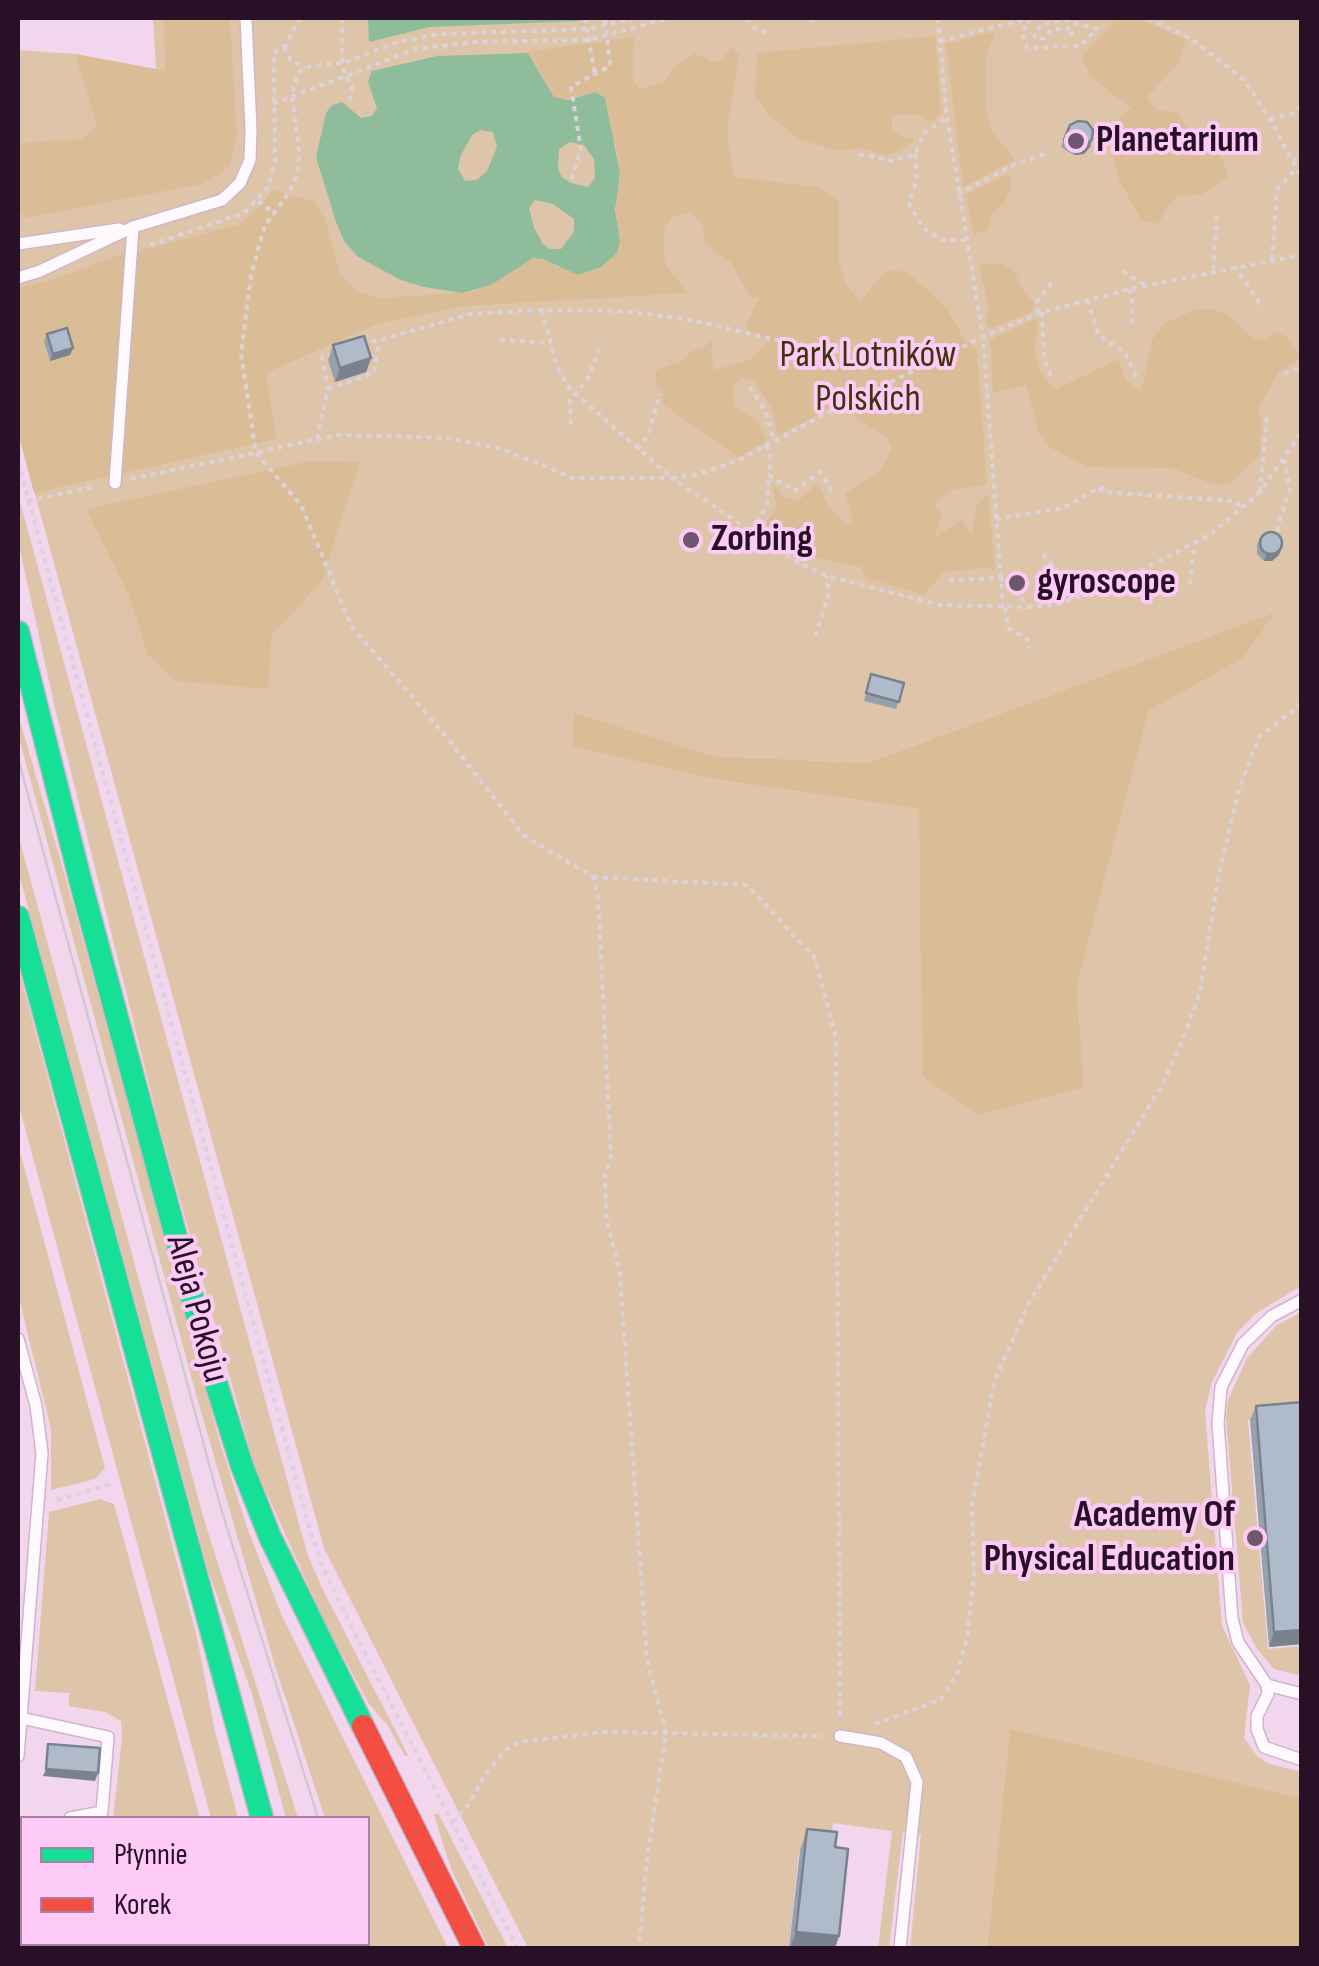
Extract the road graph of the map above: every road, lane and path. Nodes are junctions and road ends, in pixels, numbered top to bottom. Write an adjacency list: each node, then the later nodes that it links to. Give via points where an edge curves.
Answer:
1 (246, 18): 46 (lane, via 252,129 240,182 222,200)
2 (300, 18): 21 (path)
3 (342, 18): 22 (path)
4 (585, 18): 13 (path)
5 (605, 18): 12 (path)
6 (635, 18): 12 (path)
7 (669, 18): 17 (path)
8 (747, 18): 16 (path)
9 (938, 18): 20 (path)
10 (1030, 18): 14 (path); 20 (path)
11 (1148, 18): 32 (path, via 1222,59)
12 (606, 25): 13 (path); 17 (path)
13 (587, 29): 19 (path); 22 (path, via 438,34)
14 (1022, 31): 15 (path); 15 (path, via 1027,48 1080,46 1097,29 1066,20)
15 (1034, 33): 18 (path, via 1044,38 1051,30 1074,32)
16 (770, 34)
17 (607, 37): 19 (path); 26 (path, via 610,66)
18 (1064, 38)
19 (589, 40): 25 (path, via 441,45); 26 (path)
20 (940, 41): 31 (path)
21 (284, 46): 23 (path); 24 (path, via 274,53)
22 (344, 63): 23 (path); 25 (path)
23 (305, 68): 27 (path, via 294,78)
24 (272, 72)
25 (345, 74): 27 (path); 28 (path)
26 (594, 75): 39 (path, via 571,87 582,150)
27 (292, 95): 29 (path); 43 (path, via 298,173)
28 (350, 102)
29 (272, 104)
30 (1302, 106): 32 (path)
31 (948, 118): 35 (path, via 926,132); 41 (path)
32 (1270, 119): 37 (path)
33 (1047, 152): 41 (path)
34 (859, 154): 35 (path, via 892,160)
35 (914, 154): 47 (path, via 909,204 916,216 943,240)
36 (1302, 157): 37 (path)
37 (1292, 160): 38 (path)
38 (1296, 168): 40 (path); 51 (path, via 1278,190)
39 (572, 179)
40 (1302, 180)
41 (958, 194): 47 (path)
42 (258, 202): 43 (path)
43 (272, 212): 89 (path, via 251,275 240,354)
44 (244, 213): 49 (path)
45 (1217, 216): 54 (path)
46 (133, 227): 48 (lane); 55 (lane); 94 (lane)
47 (969, 240): 64 (path)
48 (18, 244)
49 (147, 246)
50 (1302, 255): 51 (path)
51 (1272, 260): 52 (path)
52 (1234, 266): 54 (path); 60 (path)
53 (1123, 270): 57 (path)
54 (1213, 270): 57 (path)
55 (18, 278)
56 (1055, 279): 62 (path, via 1037,301)
57 (1145, 285): 58 (path)
58 (1130, 289): 59 (path); 63 (path)
59 (1087, 300): 62 (path); 75 (path, via 1099,336 1124,352)
60 (1263, 308)
61 (542, 310): 65 (path, via 471,314); 67 (path); 72 (path, via 663,316 817,349 920,362)
62 (1040, 312): 64 (path); 74 (path)
63 (1131, 326)
64 (983, 337): 72 (path); 101 (path)
65 (380, 340): 68 (path); 77 (path, via 374,374)
66 (500, 340): 67 (path)
67 (550, 343): 78 (path)
68 (351, 348)
69 (599, 348): 78 (path, via 588,378)
70 (337, 353): 77 (path, via 322,357)
71 (1302, 366): 73 (path)
72 (924, 368): 84 (path)
73 (1284, 374)
74 (1052, 379)
75 (1136, 379)
76 (750, 386): 84 (path)
77 (328, 389): 83 (path)
78 (574, 392): 81 (path); 87 (path)
79 (660, 394): 87 (path)
80 (1267, 412): 97 (path)
81 (572, 424)
82 (1302, 432): 86 (path)
83 (317, 439): 89 (path); 93 (path, via 447,438 502,450 572,478)
84 (774, 441): 85 (path)
85 (766, 445): 92 (path); 93 (path, via 725,465)
86 (1292, 447): 88 (path); 90 (path)
87 (637, 449): 93 (path)
88 (1302, 452)
89 (256, 453): 94 (path); 117 (path, via 301,505 352,627 523,834)
90 (1284, 460): 97 (path); 102 (path, via 1290,488)
91 (18, 462): 99 (path)
92 (769, 474): 98 (path, via 794,491 820,472); 103 (path, via 767,504)
93 (672, 478): 103 (path)
94 (115, 482): 99 (path)
95 (1099, 488): 96 (path); 100 (path, via 1235,501); 101 (path, via 1063,508)
96 (1107, 488)
97 (1260, 492): 100 (path)
98 (834, 495)
99 (28, 502): 132 (path, via 311,1534)
100 (1242, 508): 104 (path)
101 (996, 519): 107 (path)
102 (1277, 531)
103 (753, 532): 106 (path)
104 (1194, 545): 109 (path); 110 (path)
105 (1043, 554): 110 (path)
106 (826, 576): 111 (path, via 940,605); 114 (path, via 828,596)
107 (1000, 578): 108 (path); 111 (path); 112 (path)
108 (949, 580)
109 (1190, 584)
110 (1072, 600): 112 (path)
111 (1004, 608): 112 (path); 115 (path, via 1008,628)
112 (1031, 608)
113 (18, 632): 133 (main road, Aleja Pokoju, via 242,1466 298,1596)
114 (814, 636)
115 (1030, 648)
116 (1302, 703): 127 (path, via 1259,738 1239,789 1200,992 1162,1085 1029,1303 994,1382 972,1506 974,1576 956,1677 940,1700)
117 (594, 876): 126 (path, via 611,1156 604,1174 606,1215 620,1276 647,1660); 127 (path, via 748,884 814,958 836,1038)
118 (18, 917): 131 (main road, Aleja Pokoju)
119 (1302, 1300): 123 (lane, via 1272,1316 1244,1344 1226,1373 1218,1405 1232,1618 1238,1642)
120 (18, 1340): 125 (lane, via 42,1453)
121 (115, 1483): 122 (path)
122 (50, 1502)
123 (1268, 1685): 124 (lane); 129 (lane, via 1257,1716 1259,1739 1271,1751)
124 (1302, 1694)
125 (20, 1718): 128 (lane); 130 (lane, via 108,1737 102,1812)
126 (666, 1733): 127 (path); 132 (path, via 519,1742 485,1774); 135 (path)
127 (840, 1736): 136 (lane, via 882,1743 906,1757 917,1782)
128 (18, 1756)
129 (1302, 1760)
130 (81, 1816)
131 (261, 1816)
132 (452, 1822): 134 (path)
133 (474, 1948)
134 (517, 1948)
135 (639, 1948)
136 (900, 1948)

